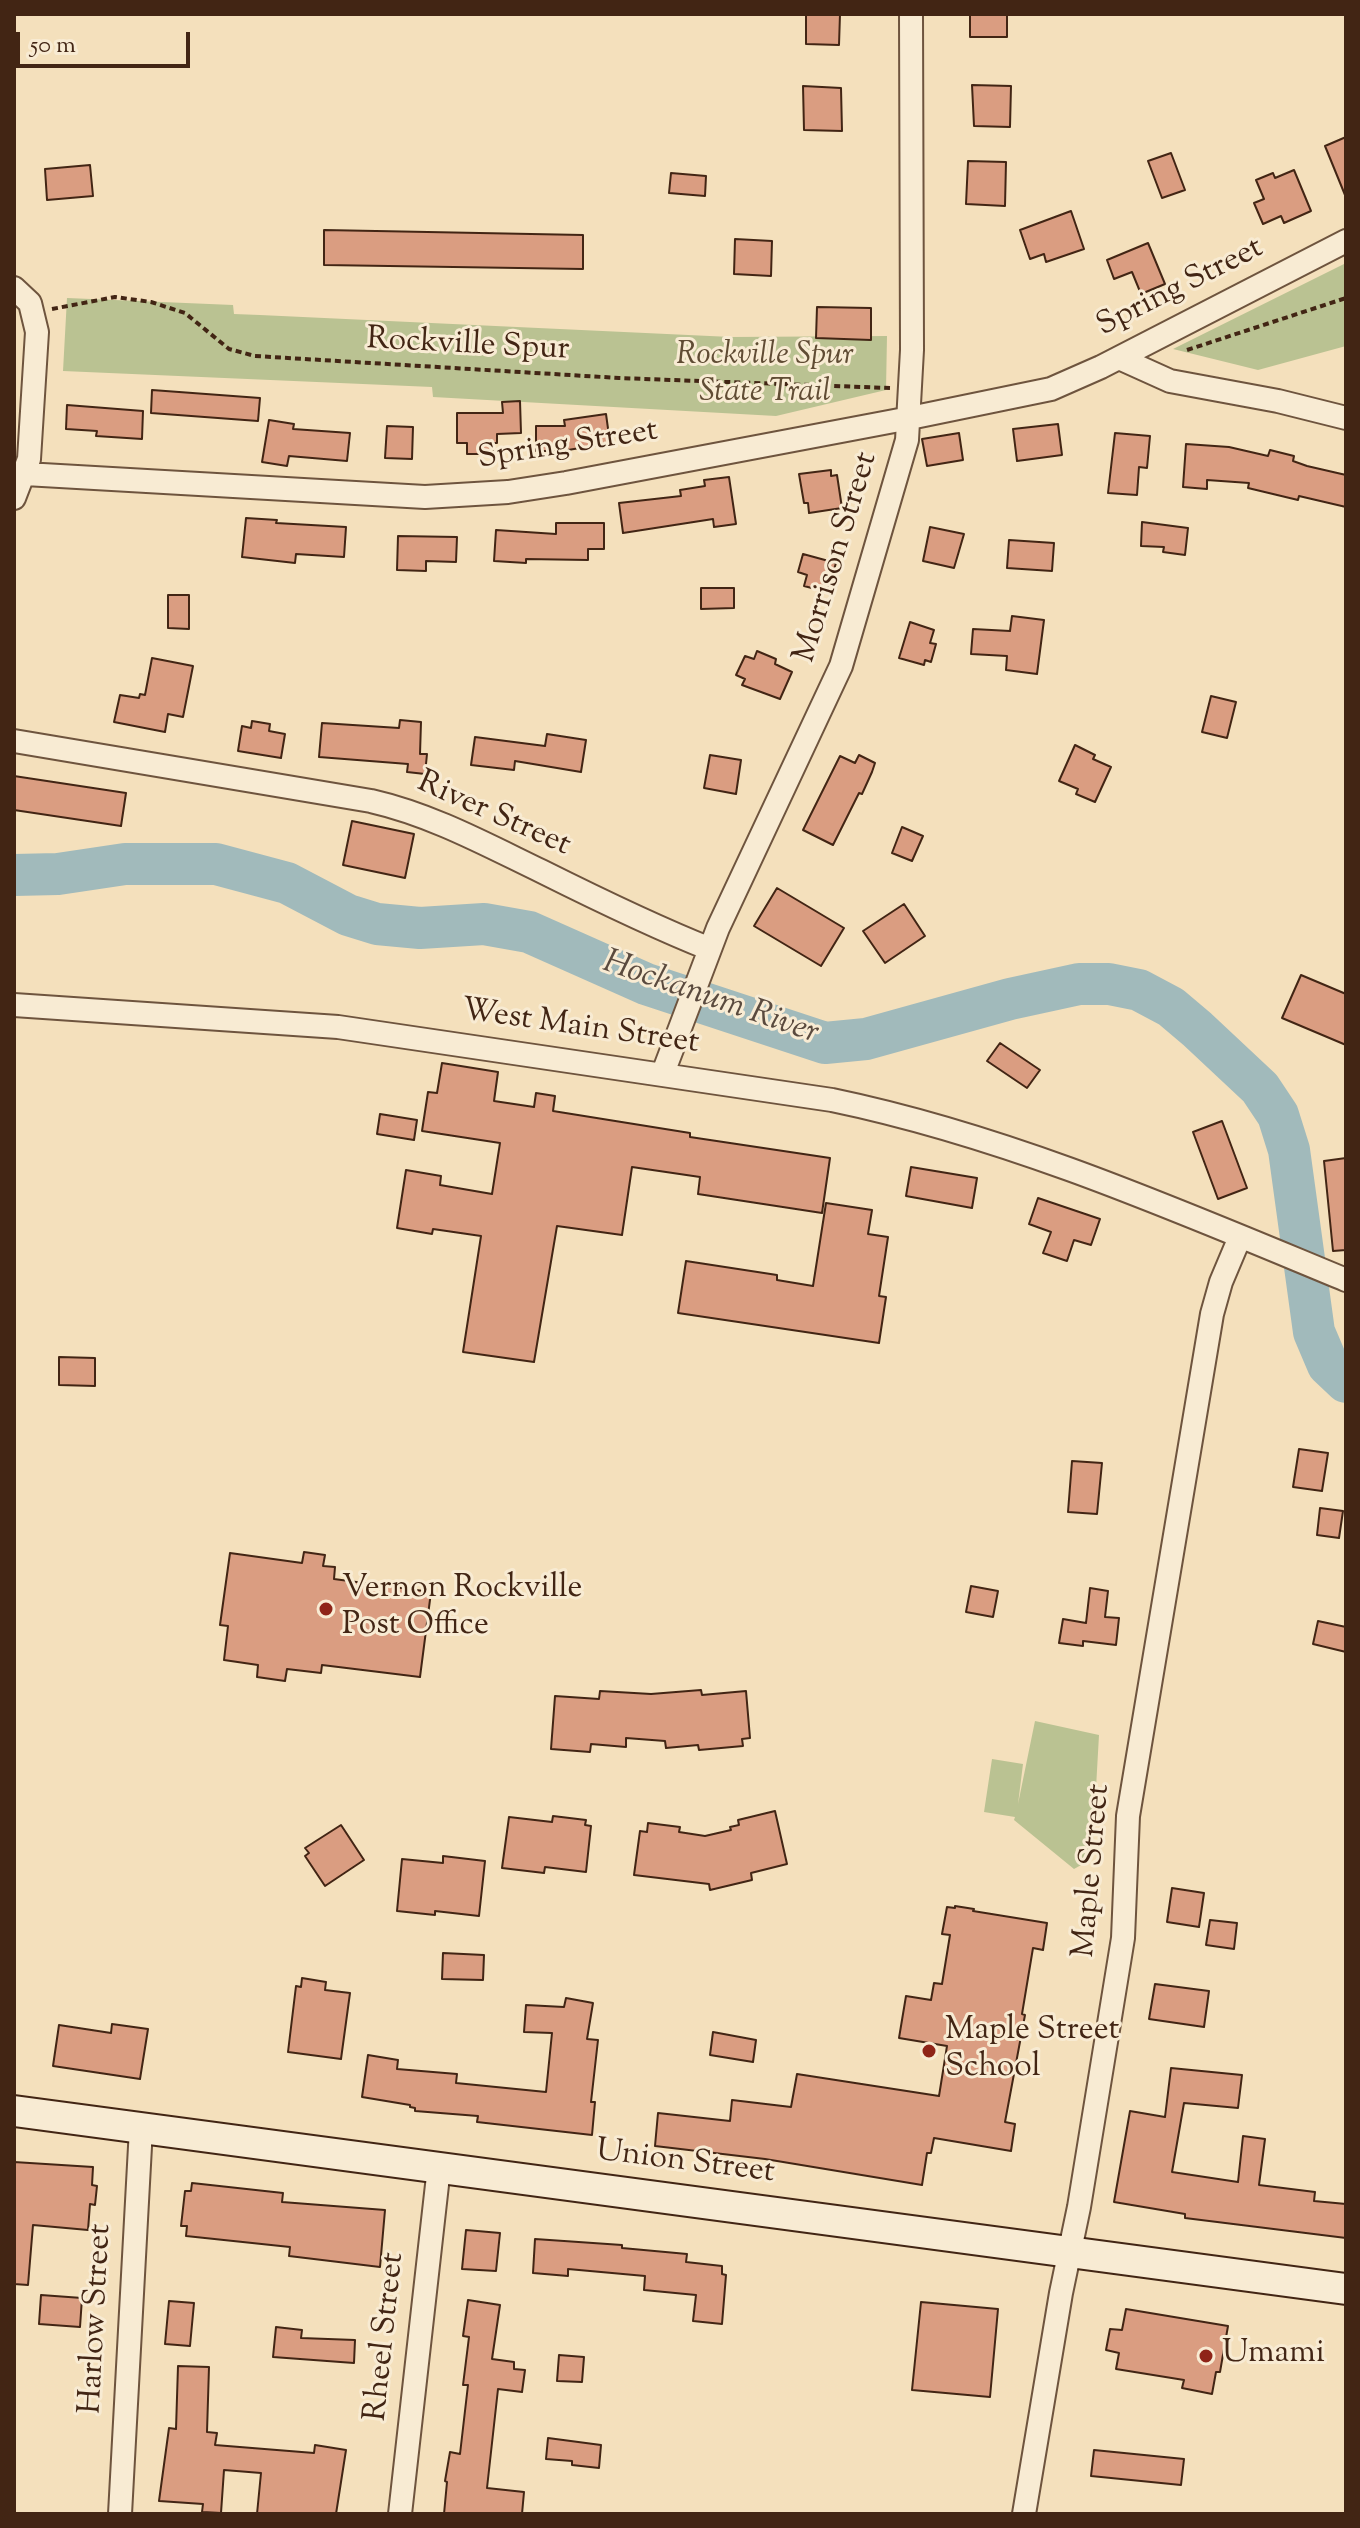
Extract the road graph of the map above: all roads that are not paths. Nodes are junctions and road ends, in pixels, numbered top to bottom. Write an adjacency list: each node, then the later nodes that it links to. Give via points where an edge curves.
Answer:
1 (911, 14): 5 (street, Morrison Street)
2 (1346, 241): 4 (street, Spring Street)
3 (14, 288): 7 (street, via 30,303 36,323)
4 (1119, 358): 5 (street, Spring Street, via 1051,389); 6 (street, via 1170,381)
5 (910, 418): 7 (street, Spring Street, via 566,483 457,497); 10 (street, Morrison Street, via 841,666)
6 (1346, 418)
7 (25, 474): 8 (street)
8 (14, 498)
9 (14, 741): 10 (street, River Street, via 407,810)
10 (710, 949): 12 (street)
11 (14, 1005): 12 (street, West Main Street, via 338,1027)
12 (663, 1073): 13 (street, West Main Street, via 910,1117 1075,1172)
13 (1240, 1237): 14 (street, West Main Street); 18 (street, Maple Street, via 1212,1314 1150,1683 1126,1830 1123,1938)
14 (1346, 1280)
15 (14, 2111): 16 (main road, Union Street)
16 (141, 2128): 17 (main road, Union Street); 20 (street, Harlow Street)
17 (439, 2167): 18 (main road, Union Street); 21 (street, Rheel Street)
18 (1070, 2251): 19 (main road, Union Street); 22 (street, Maple Street)
19 (1346, 2289)
20 (120, 2514)
21 (400, 2514)
22 (1024, 2514)

